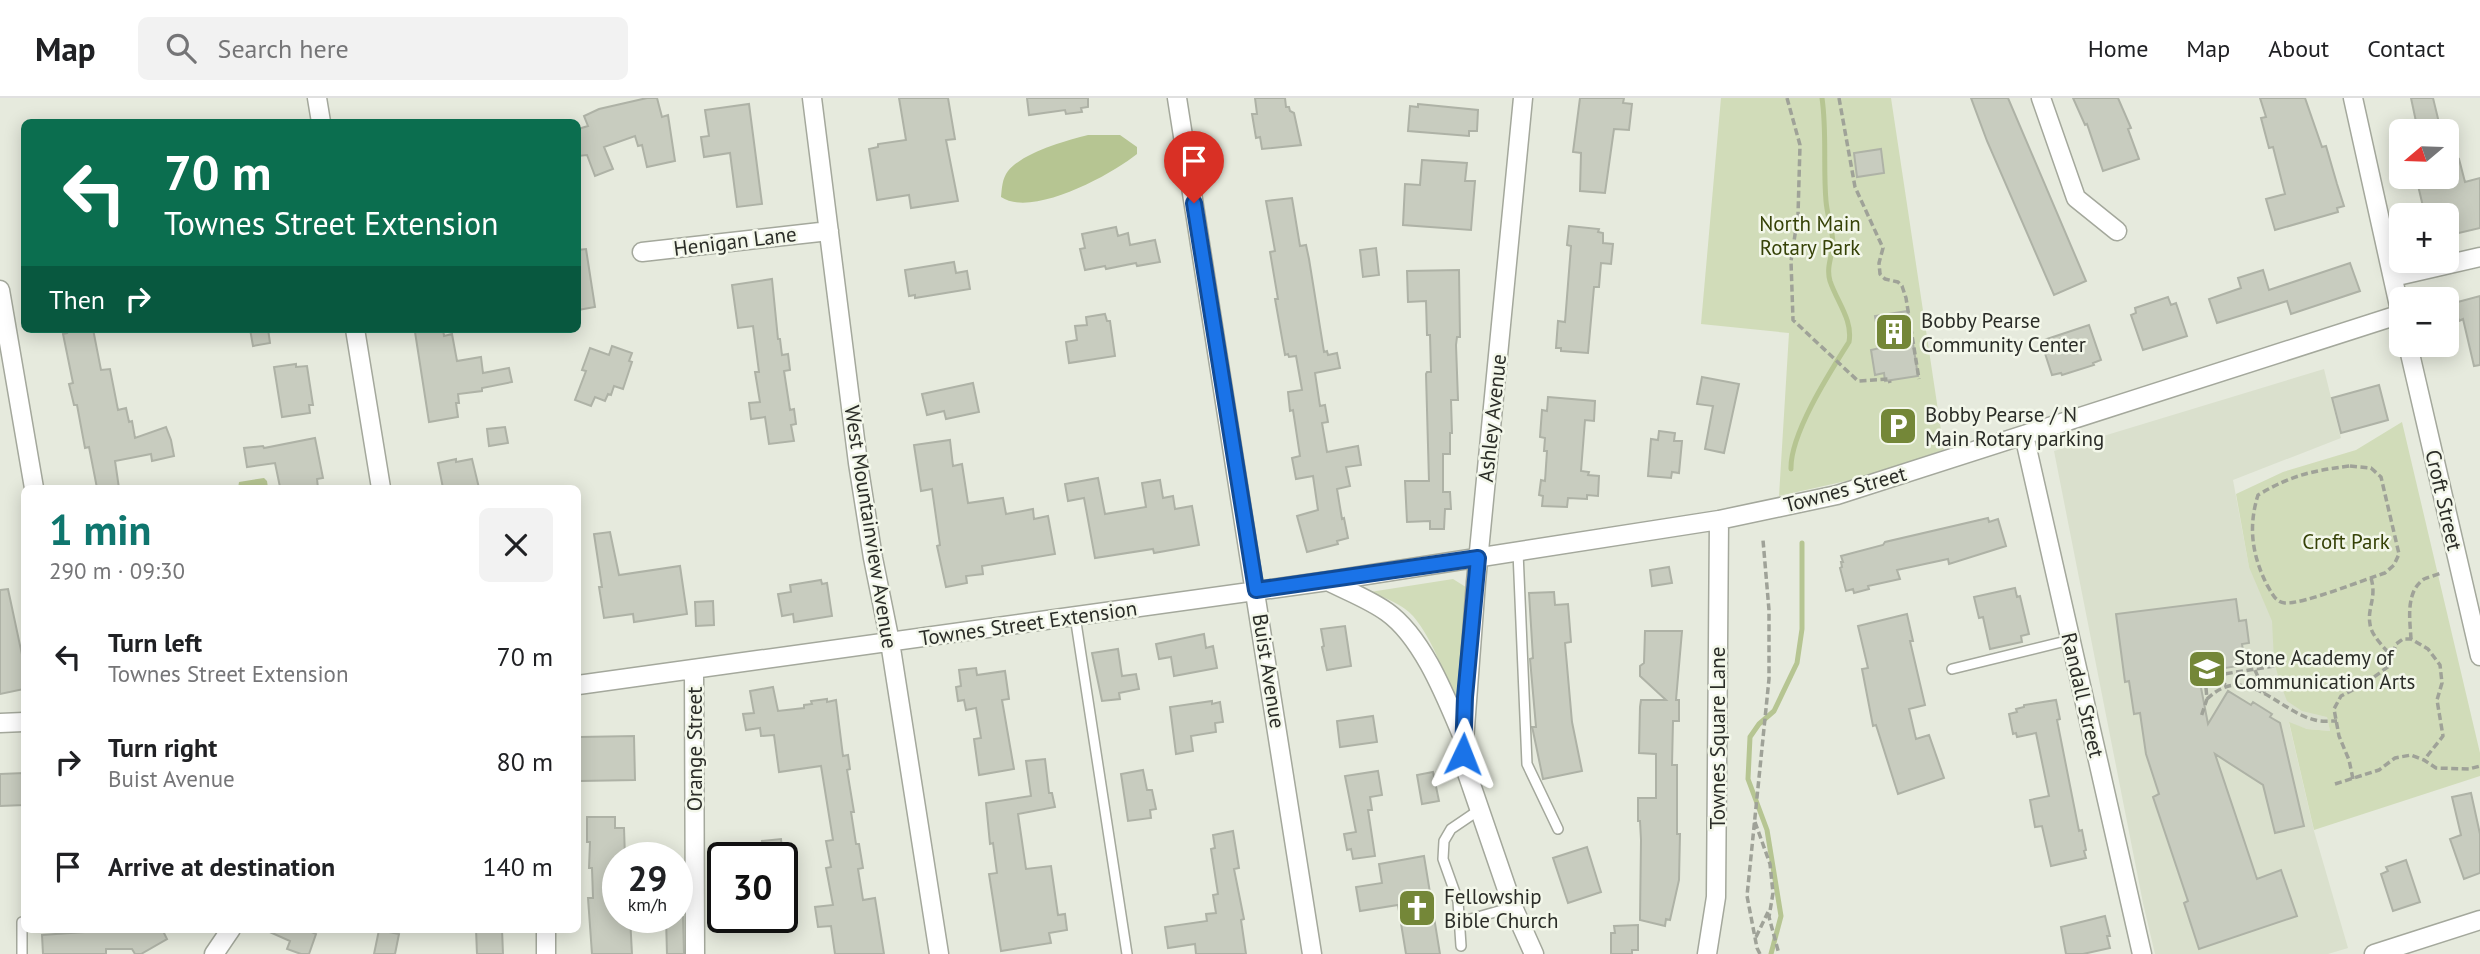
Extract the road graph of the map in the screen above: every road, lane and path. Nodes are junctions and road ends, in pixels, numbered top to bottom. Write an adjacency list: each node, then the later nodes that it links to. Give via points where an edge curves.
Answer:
1 (317, 98): 9 (street)
2 (812, 98): 10 (street, West Mountainview Avenue)
3 (1178, 98): 32 (street, Buist Avenue)
4 (1523, 98): 28 (street, Ashley Avenue)
5 (1787, 98): 21 (path, via 1800,145 1791,261 1793,320 1857,381 1889,379)
6 (1839, 98): 20 (path, via 1855,187 1883,248 1881,274 1902,286 1909,309)
7 (2041, 98): 11 (street, via 2076,198)
8 (2353, 98): 14 (street)
9 (320, 119)
10 (829, 231): 12 (street, Henigan Lane); 36 (street, West Mountainview Avenue, via 858,463)
11 (2117, 231)
12 (642, 252)
13 (2480, 257): 14 (street)
14 (2393, 277): 15 (street)
15 (2395, 287)
16 (0, 290): 23 (street)
17 (2389, 318): 22 (street, Townes Street)
18 (356, 333): 24 (street)
19 (2411, 357): 37 (street, Croft Street)
20 (1919, 379)
21 (1890, 383)
22 (2024, 435): 25 (street, Townes Street, via 1837,495); 35 (street, Randall Street)
23 (33, 485)
24 (381, 485)
25 (1719, 520): 27 (street, Townes Street); 78 (street, Townes Square Lane, via 1716,897)
26 (1762, 540): 59 (path, via 1769,679)
27 (1518, 552): 28 (street, Townes Street); 60 (lane, via 1527,764)
28 (1478, 558): 31 (street, Townes Street Extension); 53 (street, Ashley Avenue)
29 (2441, 573): 34 (path, via 2415,590 2410,603)
30 (2371, 578): 30 (path, via 2385,573 2399,554 2381,477 2371,468 2316,470 2283,480 2258,495 2252,515 2252,549 2275,599 2284,603 2304,600); 38 (path, via 2375,591 2370,625)
31 (1328, 581): 32 (street, Townes Street Extension); 53 (street, Ashley Avenue, via 1385,611 1408,633 1446,698)
32 (1256, 590): 33 (street, Townes Street Extension); 76 (street, Buist Avenue)
33 (1075, 616): 36 (street, Townes Street Extension); 75 (lane)
34 (2411, 639): 38 (path, via 2396,644); 54 (path, via 2428,649 2440,665 2442,682 2438,701 2443,736)
35 (2070, 640): 41 (lane); 81 (street, Randall Street)
36 (890, 642): 40 (street, Townes Street Extension); 74 (street, West Mountainview Avenue)
37 (2480, 656)
38 (2393, 658): 50 (path, via 2389,666 2341,696 2334,709)
39 (2287, 664): 42 (path)
40 (694, 669): 45 (street, Townes Street Extension); 73 (street, Orange Street)
41 (1952, 669)
42 (2255, 670): 44 (path); 47 (path)
43 (2195, 676): 44 (path)
44 (2205, 677): 46 (path); 48 (path)
45 (581, 685)
46 (2226, 685): 47 (path); 48 (path)
47 (2265, 694): 50 (path, via 2315,720)
48 (2207, 699): 49 (path)
49 (2201, 717)
50 (2337, 721): 56 (path)
51 (21, 722): 52 (street)
52 (0, 723)
53 (1463, 738): 58 (street, Ashley Avenue, via 1466,770)
54 (2424, 760): 55 (path, via 2436,768); 56 (path, via 2411,755 2395,758 2379,770)
55 (2480, 766)
56 (2353, 779): 57 (path)
57 (2335, 784)
58 (1479, 810): 61 (street, Ashley Avenue); 64 (lane, via 1451,829 1444,841 1443,859 1458,901)
59 (1754, 820): 62 (path, via 1770,864 1773,893); 68 (path, via 1746,896)
60 (1558, 829)
61 (1513, 907): 64 (lane); 77 (street, Ashley Avenue)
62 (1769, 910): 68 (path); 80 (path)
63 (2480, 920): 82 (street)
64 (1460, 922): 69 (lane)
65 (22, 933): 70 (lane)
66 (228, 933): 71 (street)
67 (546, 933): 72 (street)
68 (1755, 939): 79 (path)
69 (1461, 946)
70 (22, 954)
71 (215, 954)
72 (547, 954)
73 (695, 954)
74 (939, 954)
75 (1127, 954)
76 (1312, 954)
77 (1534, 954)
78 (1707, 954)
79 (1760, 954)
80 (1779, 954)
81 (2142, 954)
82 (2374, 954)

